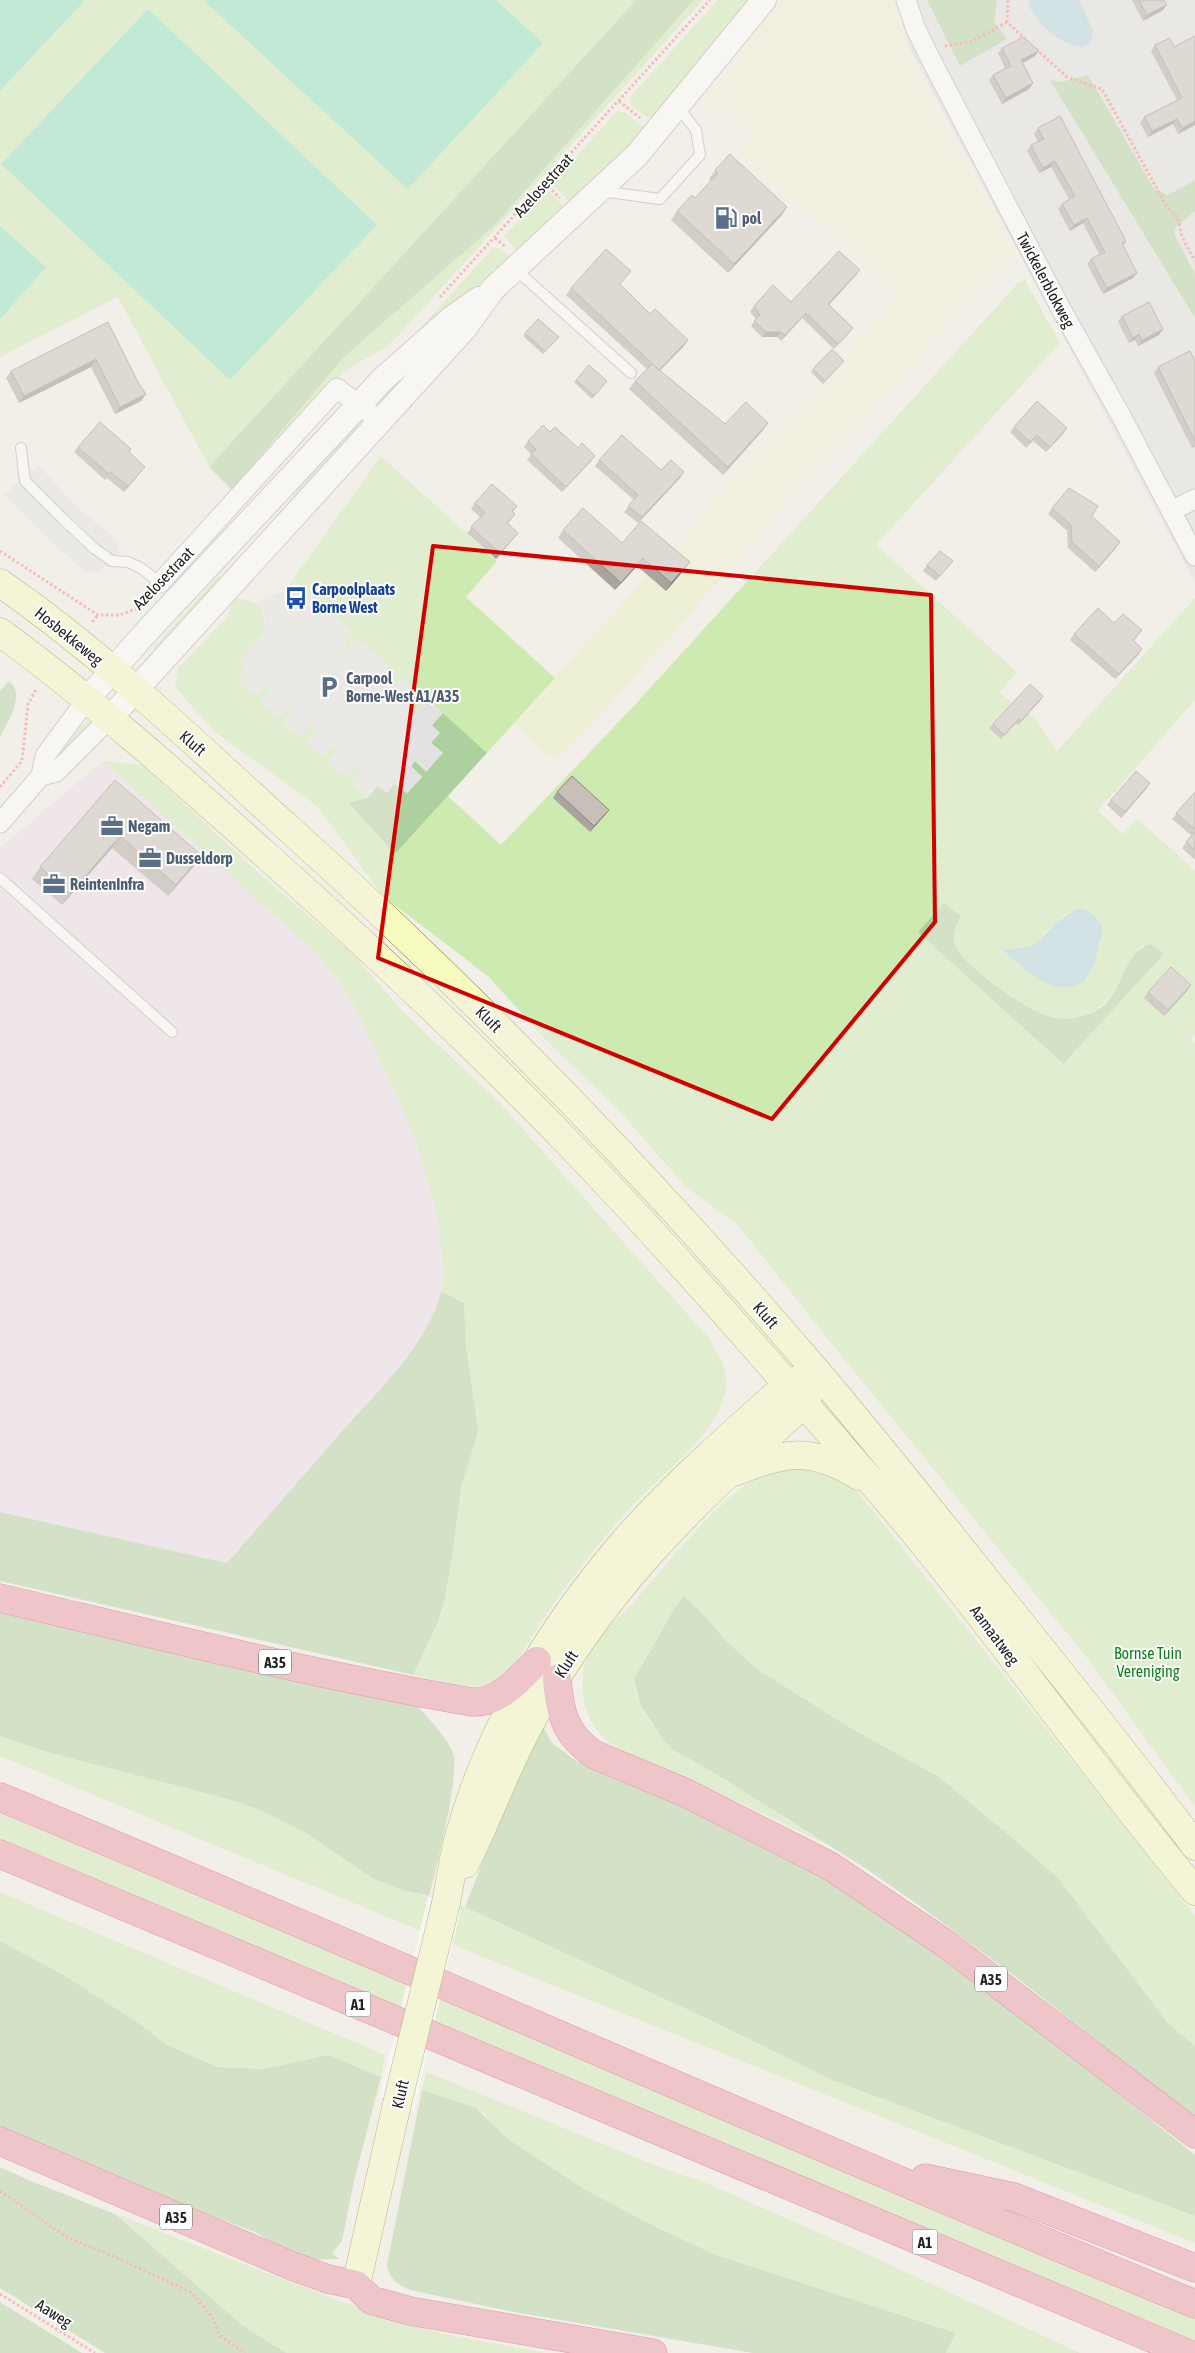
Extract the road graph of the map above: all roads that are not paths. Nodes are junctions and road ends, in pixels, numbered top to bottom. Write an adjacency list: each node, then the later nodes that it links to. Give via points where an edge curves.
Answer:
1 (764, 0): 3 (street, Azelosestraat)
2 (906, 0): 12 (street, Twickelerblokweg, via 929,56 1061,310)
3 (678, 107): 4 (street, Azelosestraat, via 638,154); 4 (lane, via 696,130 700,155 660,199)
4 (599, 191): 5 (street, Azelosestraat)
5 (514, 268): 6 (street, Azelosestraat); 7 (lane)
6 (493, 289): 8 (street, Azelosestraat, via 413,351); 9 (street, Azelosestraat, via 465,328)
7 (631, 373)
8 (359, 405): 9 (street, Azelosestraat); 13 (street, Azelosestraat); 17 (street, Azelosestraat, via 337,388)
9 (380, 421): 15 (street, Azelosestraat)
10 (21, 448): 17 (lane, via 25,481 62,518 112,561 128,562)
11 (1195, 499): 12 (street)
12 (1171, 511): 14 (street, Twickelerblokweg)
13 (221, 552): 15 (street, Azelosestraat); 19 (street, Azelosestraat)
14 (1195, 556)
15 (244, 572): 20 (street, Azelosestraat)
16 (0, 583): 19 (main road, Hosbekkeweg, via 78,641)
17 (160, 583)
18 (0, 632): 21 (main road)
19 (112, 672): 20 (main road, Hosbekkeweg); 21 (street, Azelosestraat)
20 (136, 692): 22 (street, Azelosestraat); 27 (main road, Kluft, via 380,910 676,1213)
21 (87, 699): 22 (main road); 23 (street, Azelosestraat, via 45,756)
22 (110, 718): 23 (street, Azelosestraat, via 56,772); 28 (main road, Kluft, via 345,925 501,1076 572,1148)
23 (41, 776): 24 (street, Azelosestraat)
24 (0, 823)
25 (0, 878): 26 (lane)
26 (172, 1032)
27 (817, 1372): 28 (main road, Kluft); 34 (main road, Aamaatweg, via 1145,1778)
28 (797, 1394): 29 (main road, Kluft); 30 (main road, Aamaatweg); 32 (main road, Kluft, via 700,1464 628,1537 584,1593)
29 (724, 1476): 30 (main road, via 777,1458 815,1456 839,1464); 32 (main road, Kluft, via 647,1554 596,1619)
30 (872, 1484): 36 (main road, Aamaatweg, via 979,1613)
31 (0, 1598): 32 (highway, A35, via 231,1652 472,1702 492,1699)
32 (547, 1670): 37 (highway, A35, via 563,1716 580,1745 595,1755 733,1816 830,1866 946,1944); 41 (main road, Kluft, bridge, via 525,1733 446,1903)
33 (0, 1797): 39 (highway)
34 (1195, 1846)
35 (0, 1854): 43 (highway, A1)
36 (1195, 1891)
37 (1195, 2134)
38 (0, 2141): 41 (highway, A35, via 292,2266)
39 (864, 2164): 40 (highway, via 1014,2197); 42 (highway)
40 (1195, 2268)
41 (356, 2285): 44 (highway, A35, via 371,2300 410,2311)
42 (1195, 2304)
43 (1136, 2331): 45 (highway); 46 (highway, A1)
44 (653, 2353)
45 (1168, 2353)
46 (1187, 2353)

